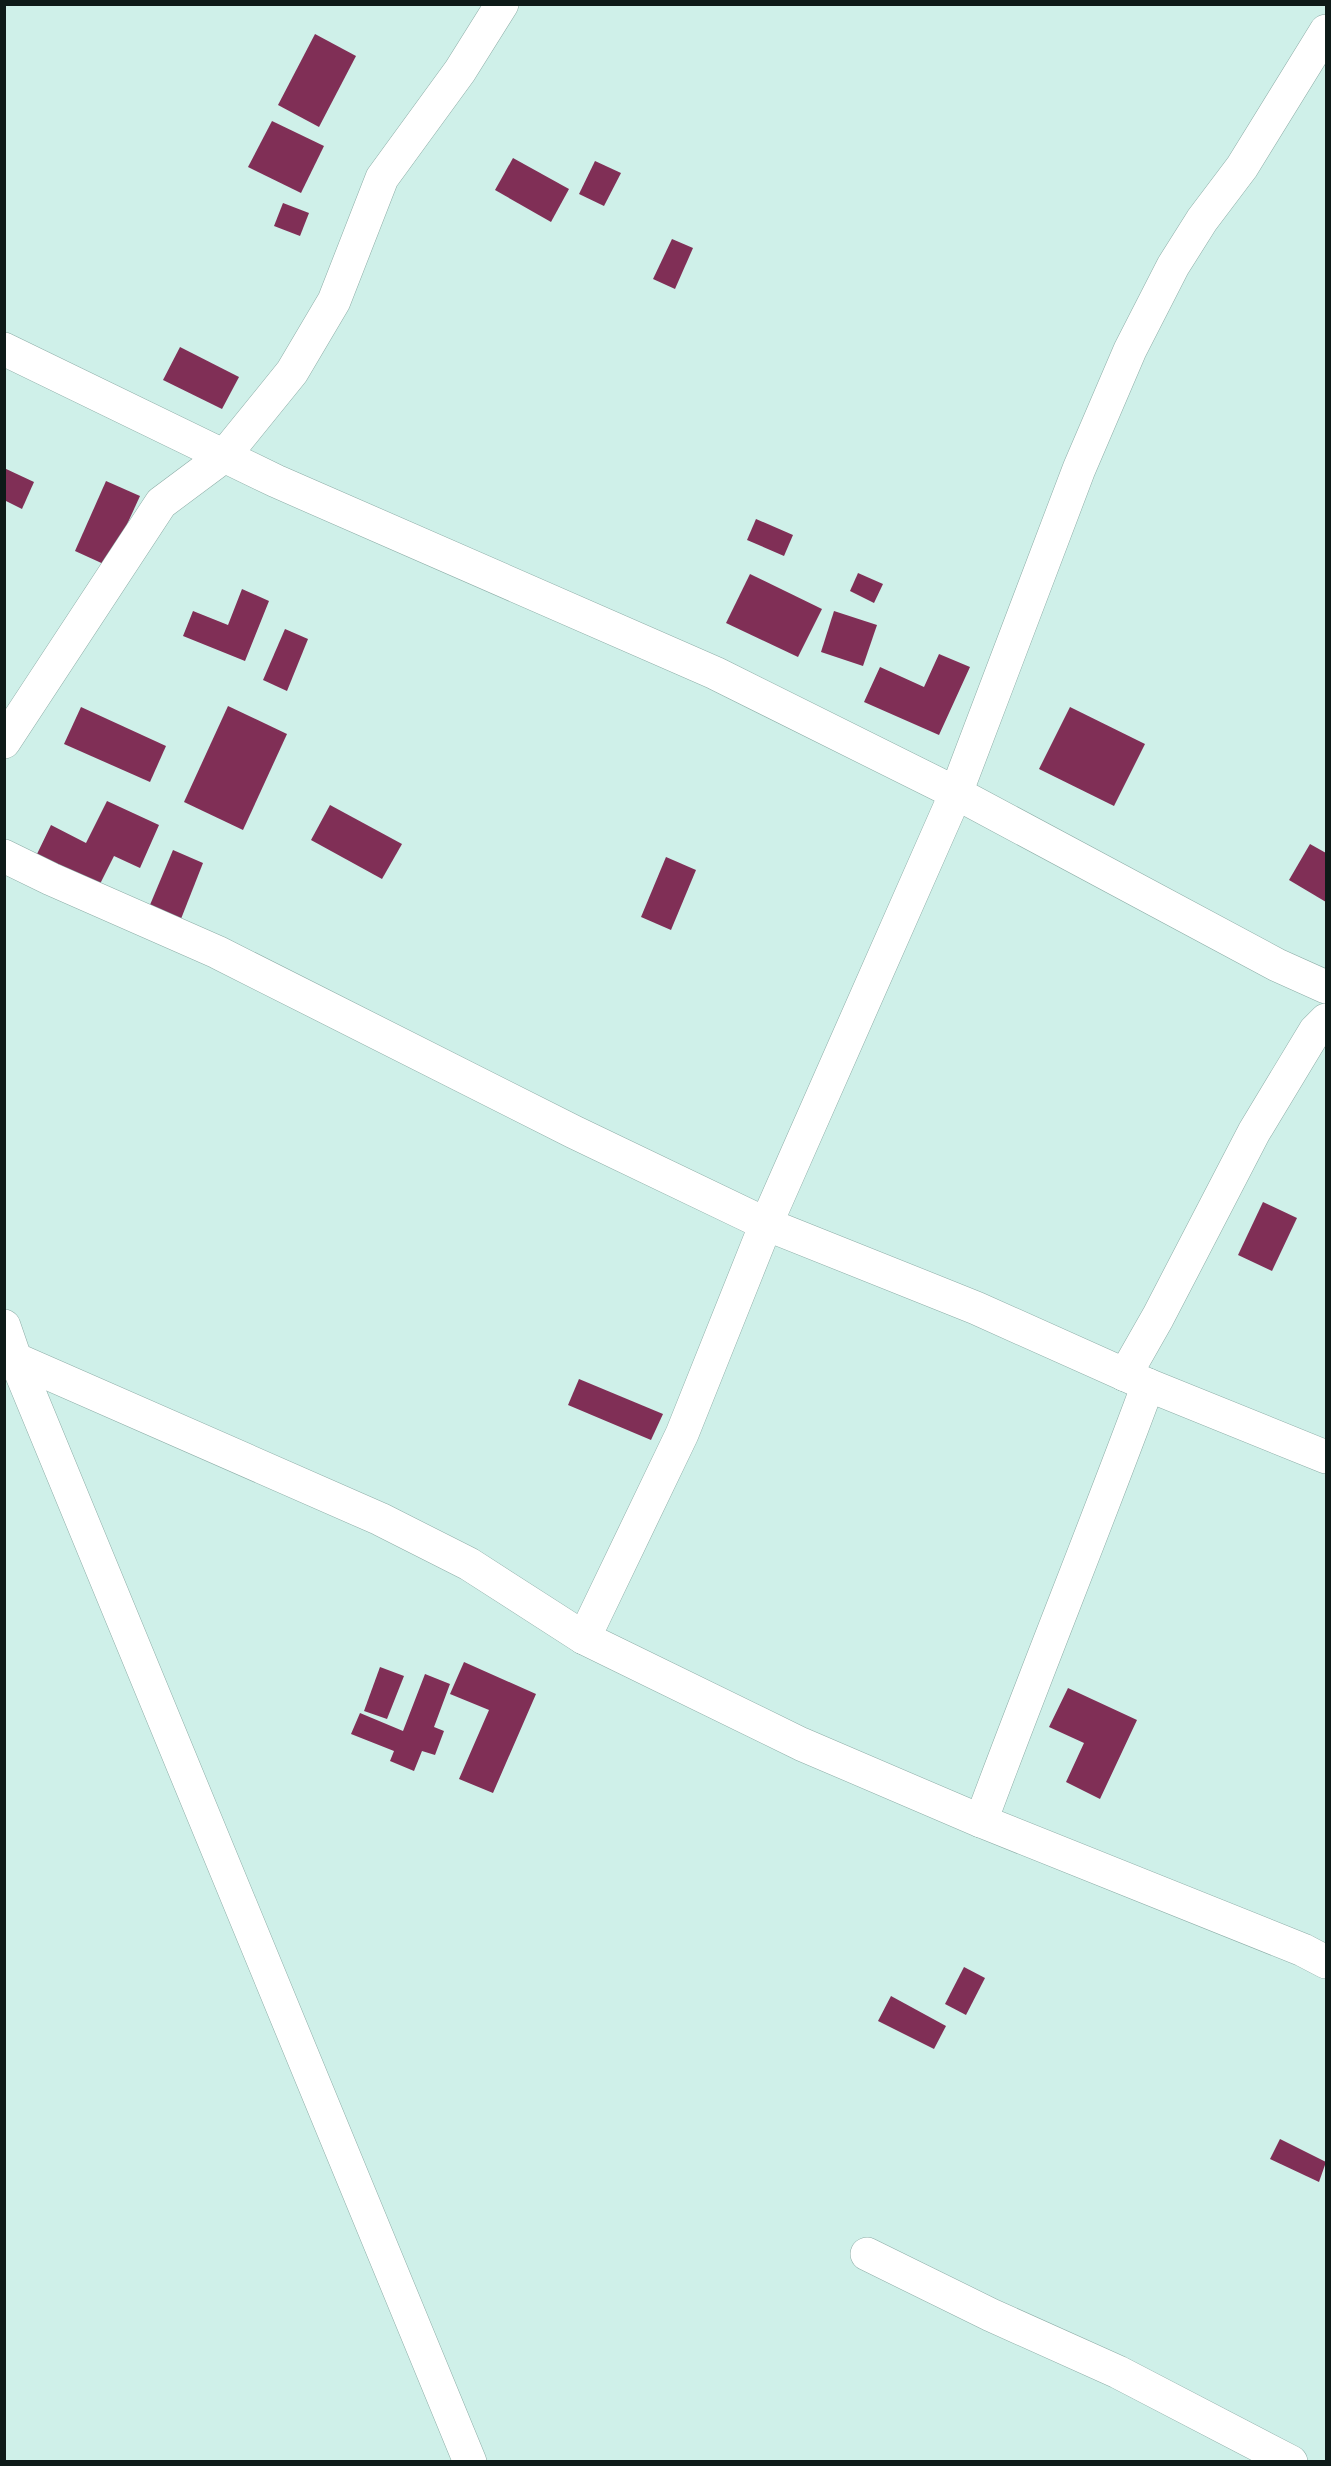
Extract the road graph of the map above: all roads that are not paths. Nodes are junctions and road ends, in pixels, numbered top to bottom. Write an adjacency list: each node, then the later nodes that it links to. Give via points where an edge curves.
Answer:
1 (502, 4): 4 (street, via 460,71 382,178 334,301 315,336 292,372)
2 (1326, 31): 6 (street, via 1242,167 1179,257 1130,350 1079,469)
3 (4, 349): 4 (street)
4 (224, 456): 5 (street, via 161,502); 6 (street, via 715,673)
5 (4, 742)
6 (956, 793): 8 (street, via 1277,965); 10 (street)
7 (4, 856): 10 (street, via 217,952)
8 (1326, 987)
9 (1326, 1020): 13 (street, via 1315,1031 1254,1132 1158,1317)
10 (766, 1224): 13 (street, via 976,1308); 15 (street, via 682,1434)
11 (4, 1326): 12 (street)
12 (8, 1358): 15 (street, via 380,1519 469,1564); 19 (street)
13 (1137, 1380): 14 (street); 16 (street)
14 (1326, 1457)
15 (584, 1638): 16 (street, via 801,1744)
16 (981, 1821): 17 (street)
17 (1326, 1962)
18 (867, 2254): 20 (street, via 1118,2372)
19 (470, 2462)
20 (1291, 2462)

